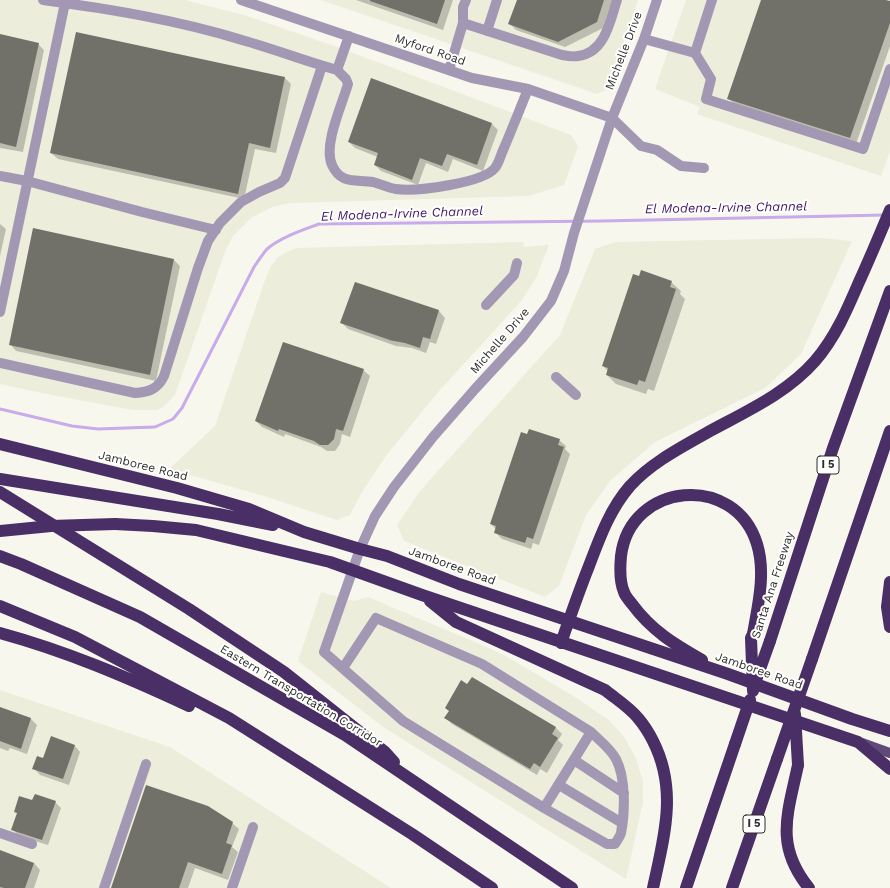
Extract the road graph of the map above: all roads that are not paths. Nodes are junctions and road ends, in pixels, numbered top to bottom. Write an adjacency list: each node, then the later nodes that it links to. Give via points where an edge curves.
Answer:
1 (43, 0): 8 (street)
2 (241, 0): 11 (street, Myford Road)
3 (466, 0): 9 (street)
4 (497, 0): 10 (street)
5 (617, 0): 10 (street, via 604,38 592,52 578,56 562,56)
6 (657, 0): 12 (street, Michelle Drive)
7 (712, 0): 13 (street)
8 (65, 1): 14 (street, via 241,39); 22 (street)
9 (463, 23): 10 (street); 17 (street)
10 (487, 31)
11 (349, 36): 16 (street); 17 (street, Myford Road)
12 (644, 39): 13 (street); 19 (street, Michelle Drive)
13 (695, 53): 15 (street, via 711,79 706,99 862,149)
14 (322, 66): 16 (street); 24 (street, via 285,178 242,202)
15 (890, 69)
16 (337, 70): 18 (street, via 348,84 330,142 329,155 337,176 347,180 373,182 397,190 427,189 454,184 483,176 495,168)
17 (449, 70): 18 (street, Myford Road, via 472,78)
18 (528, 89): 19 (street, Myford Road)
19 (612, 118): 20 (street, via 641,146 657,150 681,166); 38 (street, Michelle Drive, via 564,271 551,301 523,337 407,470 375,516)
20 (704, 168)
21 (0, 176): 22 (street)
22 (27, 181): 24 (street); 28 (street)
23 (890, 210): 44 (highway, via 847,312 815,361 791,384 765,402 668,456 630,486 605,522)
24 (216, 230): 29 (street, via 208,241 198,268 164,376 154,389 135,393)
25 (517, 263): 27 (street, via 514,275)
26 (890, 291): 50 (highway, Santa Ana Freeway / I 5, bridge, via 833,448)
27 (486, 305)
28 (0, 312)
29 (0, 363)
30 (556, 377): 31 (street)
31 (576, 395)
32 (890, 430): 51 (highway, I 5, bridge)
33 (0, 444): 37 (highway, Jamboree Road, via 177,488 249,509)
34 (0, 479): 37 (highway, via 218,514)
35 (0, 492): 60 (highway, via 189,609 284,672 385,752)
36 (0, 530): 40 (highway, bridge, via 115,524 196,530 316,558)
37 (304, 532): 38 (highway, Jamboree Road)
38 (360, 550): 40 (street, Michelle Drive); 44 (highway, Jamboree Road, via 387,556 459,584)
39 (0, 556): 60 (highway, Eastern Transportation Corridor, via 140,617 344,735)
40 (353, 570): 42 (highway); 48 (street, Michelle Drive, via 324,652)
41 (890, 582): 45 (highway, via 887,607)
42 (422, 595): 47 (highway); 72 (highway, via 456,622 605,690 640,720 656,748 667,785 668,806)
43 (0, 606): 54 (highway, via 75,637)
44 (568, 621): 47 (highway); 49 (highway, Jamboree Road)
45 (890, 627)
46 (0, 632): 54 (highway, via 56,649 123,675)
47 (561, 642): 55 (highway)
48 (342, 668): 53 (street, via 376,618 482,664); 63 (street, via 403,721)
49 (728, 674): 50 (highway, bridge, via 669,641 642,618 624,592 620,567 624,540 632,524 642,513 660,501 679,495 700,494 718,500 735,510 747,523 757,543 761,582 751,638); 52 (highway, Jamboree Road)
50 (753, 691): 73 (highway, Santa Ana Freeway / I 5, bridge)
51 (795, 709): 74 (highway, I 5, bridge); 75 (highway, bridge, via 798,765 786,821 786,840 793,862)
52 (890, 731)
53 (591, 732): 57 (street); 62 (street, via 611,750 617,761)
54 (266, 740): 70 (highway)
55 (858, 742): 56 (main road); 59 (highway)
56 (890, 753)
57 (574, 760): 61 (street); 62 (street)
58 (146, 764): 68 (street)
59 (890, 769)
60 (418, 785): 71 (highway, Eastern Transportation Corridor)
61 (559, 785): 63 (street); 64 (street)
62 (624, 793): 64 (street)
63 (544, 808): 64 (street, via 607,844 615,844)
64 (622, 823)
65 (253, 827): 69 (street)
66 (0, 833): 67 (street)
67 (32, 844)
68 (104, 888)
69 (232, 888)
70 (492, 888)
71 (572, 888)
72 (653, 888)
73 (686, 888)
74 (732, 888)
75 (809, 888)

